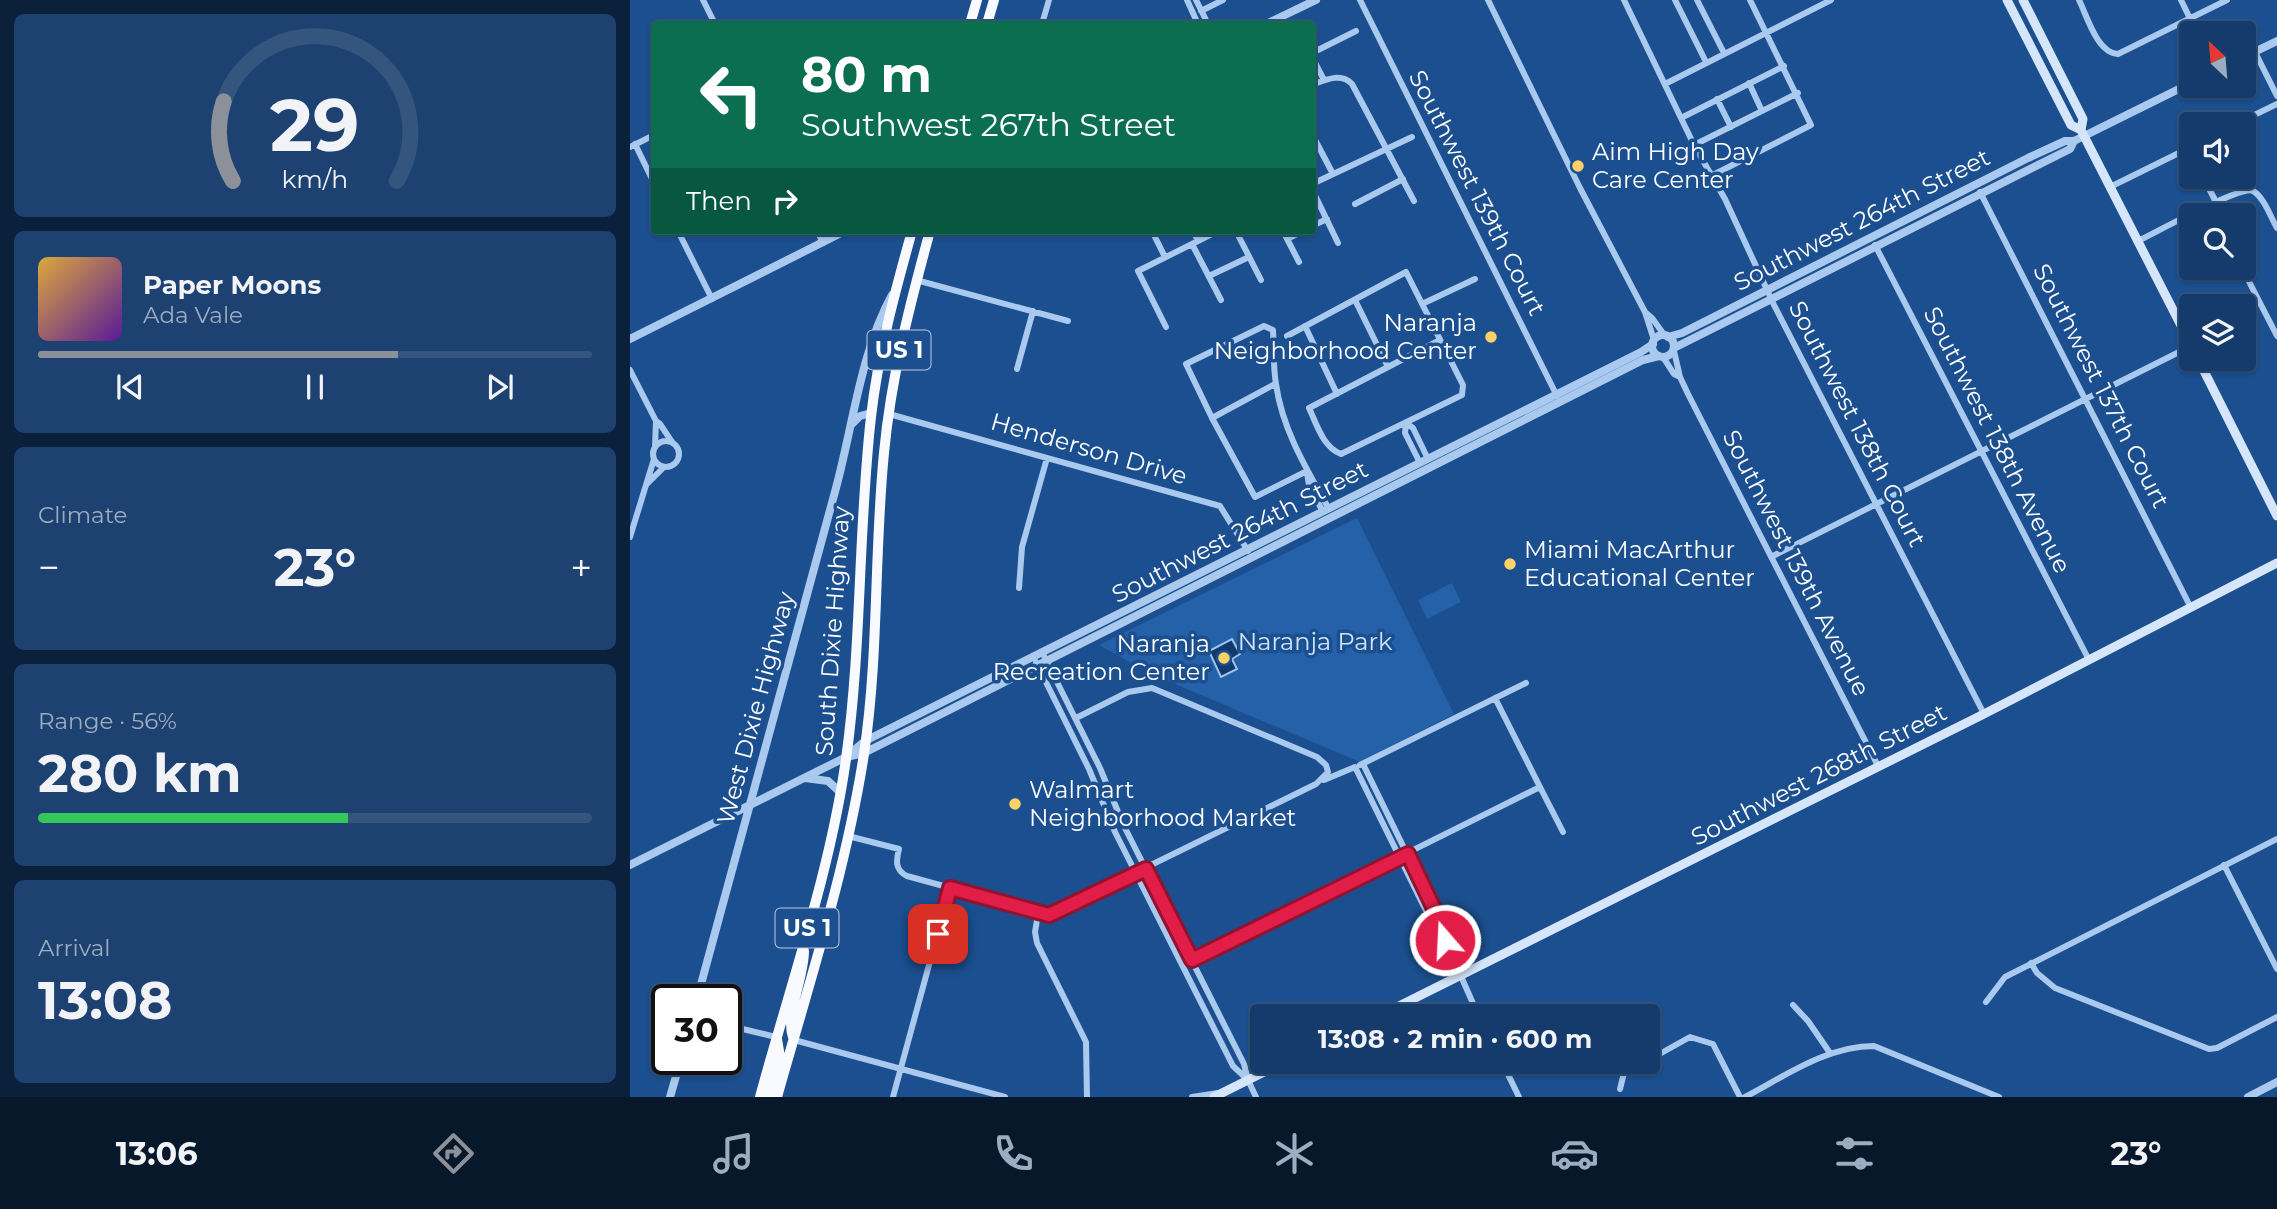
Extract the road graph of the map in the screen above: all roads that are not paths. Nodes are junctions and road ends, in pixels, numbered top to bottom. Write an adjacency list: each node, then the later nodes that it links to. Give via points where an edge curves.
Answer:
1 (703, 0): 23 (street)
2 (977, 0): 24 (highway)
3 (994, 0): 25 (highway)
4 (1049, 0): 26 (street)
5 (1187, 0): 27 (street)
6 (1196, 0): 21 (street)
7 (1223, 0): 21 (street)
8 (1314, 0): 29 (street)
9 (1360, 0): 132 (street, Southwest 139th Court)
10 (1488, 0): 110 (street)
11 (1624, 0): 44 (street, Southwest 138th Court)
12 (1675, 0): 38 (street)
13 (1697, 0): 36 (street)
14 (1750, 0): 32 (street)
15 (1831, 0): 32 (street)
16 (2007, 0): 54 (main road, via 2071,125)
17 (2023, 0): 54 (main road, via 2083,119)
18 (2079, 0): 22 (street, via 2103,48 2111,53 2132,48)
19 (2181, 0): 22 (street)
20 (2227, 0): 22 (street)
21 (1201, 11): 28 (street)
22 (2190, 18): 30 (street)
23 (714, 21)
24 (971, 21)
25 (988, 21)
26 (1043, 21)
27 (1197, 21)
28 (1206, 21)
29 (1272, 21)
30 (2191, 21)
31 (1356, 31): 35 (street)
32 (1767, 32): 36 (street); 40 (street)
33 (2277, 41): 34 (street)
34 (2256, 52)
35 (1316, 53)
36 (1724, 53): 38 (street)
37 (2256, 54): 47 (street)
38 (1706, 62): 44 (street)
39 (1316, 63): 41 (street)
40 (1784, 66): 43 (street); 46 (street)
41 (1324, 80): 42 (street); 60 (street, via 1345,78 1352,84)
42 (1316, 83)
43 (1749, 83): 48 (street); 50 (street)
44 (1665, 84): 52 (street, Southwest 138th Court)
45 (2179, 89): 54 (street, Southwest 264th Street)
46 (1798, 93): 50 (street); 63 (street, via 1811,125)
47 (2277, 96)
48 (1717, 99): 52 (street); 53 (street)
49 (2277, 104): 51 (street)
50 (1762, 111): 53 (street)
51 (2256, 114)
52 (1681, 118): 59 (street, Southwest 138th Court)
53 (1731, 127): 59 (street)
54 (2083, 133): 67 (main road); 68 (street, Southwest 264th Street)
55 (651, 136): 58 (street)
56 (1412, 137): 60 (street)
57 (1316, 142): 62 (street)
58 (633, 145): 64 (street)
59 (1694, 145): 63 (street, Southwest 138th Court)
60 (1387, 149): 62 (street); 65 (street)
61 (2179, 155): 67 (street)
62 (1333, 174): 66 (street)
63 (1711, 176): 103 (street, Southwest 138th Court)
64 (651, 178)
65 (1403, 179): 70 (street); 72 (street)
66 (1316, 182)
67 (2110, 187): 90 (main road)
68 (1978, 189): 89 (street, Southwest 264th Street); 131 (street, Southwest 137th Court)
69 (1316, 198): 73 (street)
70 (1414, 201)
71 (2215, 203): 76 (street, via 2239,191 2254,191)
72 (1355, 204)
73 (1327, 219): 75 (street); 93 (street)
74 (2179, 221): 90 (street)
75 (1316, 224)
76 (2277, 229)
77 (680, 235): 105 (street)
78 (819, 235): 92 (street)
79 (838, 235): 92 (street)
80 (911, 235): 102 (highway, US 1)
81 (929, 235): 99 (highway, US 1)
82 (1154, 235): 94 (street)
83 (1194, 235): 91 (street)
84 (1210, 235): 91 (street)
85 (1238, 235): 95 (street)
86 (1285, 235): 88 (street)
87 (1295, 235): 88 (street)
88 (1287, 239): 96 (street)
89 (1874, 241): 103 (street, Southwest 264th Street); 104 (street, Southwest 264th Street); 143 (street, Southwest 138th Avenue)
90 (2138, 241): 112 (main road)
91 (1195, 242): 94 (street); 97 (street)
92 (823, 243): 105 (street)
93 (1338, 243)
94 (1165, 257): 114 (street, via 1138,271)
95 (1250, 257): 97 (street); 100 (street)
96 (1299, 262)
97 (1209, 276): 106 (street)
98 (1475, 279): 108 (street)
99 (916, 280): 109 (street); 134 (highway, US 1)
100 (1261, 280)
101 (2248, 280): 117 (street)
102 (897, 286): 133 (highway, South Dixie Highway / US 1); 138 (street, West Dixie Highway, via 880,320)
103 (1768, 289): 104 (street, Southwest 138th Court); 116 (street, Southwest 264th Street, via 1682,333)
104 (1770, 298): 121 (street, Southwest 264th Street); 150 (street, Southwest 138th Court)
105 (712, 299): 118 (street)
106 (1221, 300)
107 (1355, 300): 108 (street, via 1406,272); 113 (street); 124 (street)
108 (1422, 304): 119 (street)
109 (1033, 312): 111 (street); 125 (street)
110 (1645, 312): 116 (street); 120 (street)
111 (1068, 321)
112 (2179, 322)
113 (1305, 326): 115 (street); 130 (street)
114 (1166, 327)
115 (1287, 336)
116 (1666, 336): 120 (street); 121 (street)
117 (2277, 336)
118 (630, 339)
119 (1440, 340): 124 (street); 137 (street, via 1463,385 1462,395)
120 (1654, 342): 123 (street, via 1654,352); 132 (street, Southwest 264th Street)
121 (1674, 349): 123 (street); 128 (street, Southwest 139th Avenue)
122 (2179, 352): 131 (street)
123 (1661, 357): 128 (street, Southwest 139th Avenue); 132 (street, Southwest 264th Street, via 1645,359)
124 (1388, 368): 130 (street)
125 (1017, 369)
126 (630, 370): 136 (street)
127 (2204, 371): 152 (main road)
128 (1680, 377): 155 (street, Southwest 139th Avenue)
129 (1275, 384): 135 (street); 135 (street, via 1273,330 1264,326 1186,364); 148 (street)
130 (1337, 394): 137 (street, via 1309,408 1332,451 1341,454)
131 (2086, 398): 143 (street); 158 (street, Southwest 137th Court)
132 (1559, 399): 146 (street, Southwest 264th Street); 154 (street, Southwest 264th Street)
133 (871, 413): 134 (highway); 138 (street); 169 (highway, South Dixie Highway / US 1)
134 (888, 414): 144 (street, Henderson Drive); 168 (highway, South Dixie Highway / US 1)
135 (1212, 418): 148 (street, via 1255,497)
136 (656, 421): 140 (street); 142 (street)
137 (1406, 423): 139 (street); 141 (street)
138 (851, 425): 176 (street, West Dixie Highway)
139 (1419, 441): 141 (street); 146 (street)
140 (672, 442): 142 (street); 147 (street, via 679,458)
141 (1411, 445): 146 (street)
142 (654, 447): 145 (street)
143 (1981, 452): 150 (street); 161 (street, Southwest 138th Avenue)
144 (1047, 458): 154 (street, Henderson Drive, via 1220,506); 157 (street, via 1022,547)
145 (653, 459): 147 (street); 149 (street)
146 (1424, 461): 151 (street, Southwest 264th Street)
147 (664, 467): 149 (street)
148 (1307, 471): 151 (street)
149 (647, 484): 153 (street)
150 (1877, 504): 155 (street); 166 (street, Southwest 138th Court)
151 (1326, 510): 154 (street, Southwest 264th Street)
152 (2277, 516)
153 (630, 537)
154 (1250, 554): 159 (street, Southwest 264th Street); 162 (street, Southwest 264th Street)
155 (1771, 557): 171 (street, Southwest 139th Avenue)
156 (2277, 563): 158 (main road, Southwest 268th Street)
157 (1019, 588)
158 (2190, 606): 161 (main road, Southwest 268th Street)
159 (1042, 652): 160 (street, Southwest 264th Street); 162 (street)
160 (1034, 657): 163 (street); 168 (street, Southwest 264th Street)
161 (2089, 660): 166 (main road, Southwest 268th Street)
162 (1047, 661): 163 (street, Southwest 264th Street); 167 (street)
163 (1038, 666): 168 (street, Southwest 264th Street); 185 (street)
164 (1525, 683): 165 (street)
165 (1495, 698): 170 (street); 174 (street)
166 (1984, 714): 171 (main road, Southwest 268th Street)
167 (1076, 718): 173 (street, via 1146,688 1317,757 1328,772); 184 (street)
168 (865, 747): 169 (street, Southwest 264th Street); 178 (highway, South Dixie Highway / US 1)
169 (846, 757): 172 (street, Southwest 264th Street); 175 (highway, South Dixie Highway / US 1)
170 (1359, 765): 173 (street); 180 (street); 181 (street)
171 (1878, 766): 194 (main road, Southwest 268th Street)
172 (805, 778): 175 (street, via 828,781); 176 (street, Southwest 264th Street)
173 (1322, 781): 184 (street)
174 (1541, 787): 177 (street); 180 (street)
175 (841, 793): 188 (highway, South Dixie Highway / US 1)
176 (750, 805): 182 (street, Southwest 264th Street); 195 (street, West Dixie Highway)
177 (1563, 832)
178 (848, 836): 186 (street, via 899,849 901,873); 203 (highway, South Dixie Highway / US 1)
179 (2277, 839): 183 (street)
180 (1408, 854): 181 (street); 189 (street)
181 (1400, 858): 189 (street, via 1439,937); 190 (street)
182 (630, 865)
183 (2224, 865): 191 (street); 193 (street)
184 (1146, 869): 185 (street); 190 (street)
185 (1136, 873): 187 (street, via 1059,912); 192 (street)
186 (950, 888): 187 (street); 206 (street)
187 (1038, 914): 221 (street, via 1037,943 1086,1042)
188 (804, 939): 202 (highway, South Dixie Highway / US 1); 203 (highway, via 804,967 789,1028)
189 (1445, 940): 194 (street)
190 (1192, 960): 192 (street); 211 (street)
191 (2031, 963): 196 (street, via 2005,977); 200 (street, via 2055,988 2209,1049)
192 (1182, 964): 211 (street, via 1233,1066)
193 (2277, 969)
194 (1461, 975): 197 (main road, Southwest 268th Street); 198 (street)
195 (701, 984)
196 (1986, 1002)
197 (1403, 1004)
198 (1473, 1004)
199 (1793, 1005): 204 (street)
200 (2277, 1017)
201 (742, 1029): 202 (street)
202 (776, 1037): 216 (highway, South Dixie Highway / US 1); 217 (highway, via 780,1057)
203 (794, 1040): 206 (street); 218 (highway, South Dixie Highway / US 1)
204 (1830, 1053): 226 (street); 227 (street, via 1874,1046)
205 (1660, 1054): 225 (street, via 1690,1037 1713,1044)
206 (901, 1069): 219 (street); 220 (street)
207 (1260, 1074): 211 (main road)
208 (1508, 1074): 224 (street)
209 (1624, 1074): 213 (street)
210 (676, 1075): 215 (street)
211 (1248, 1080): 214 (main road); 223 (street)
212 (2277, 1082): 228 (street)
213 (1620, 1089)
214 (1218, 1095): 222 (street)
215 (670, 1097)
216 (760, 1097)
217 (768, 1097)
218 (777, 1097)
219 (893, 1097)
220 (1004, 1097)
221 (1087, 1097)
222 (1192, 1097)
223 (1256, 1097)
224 (1519, 1097)
225 (1740, 1097)
226 (1745, 1097)
227 (1999, 1097)
228 (2248, 1097)

